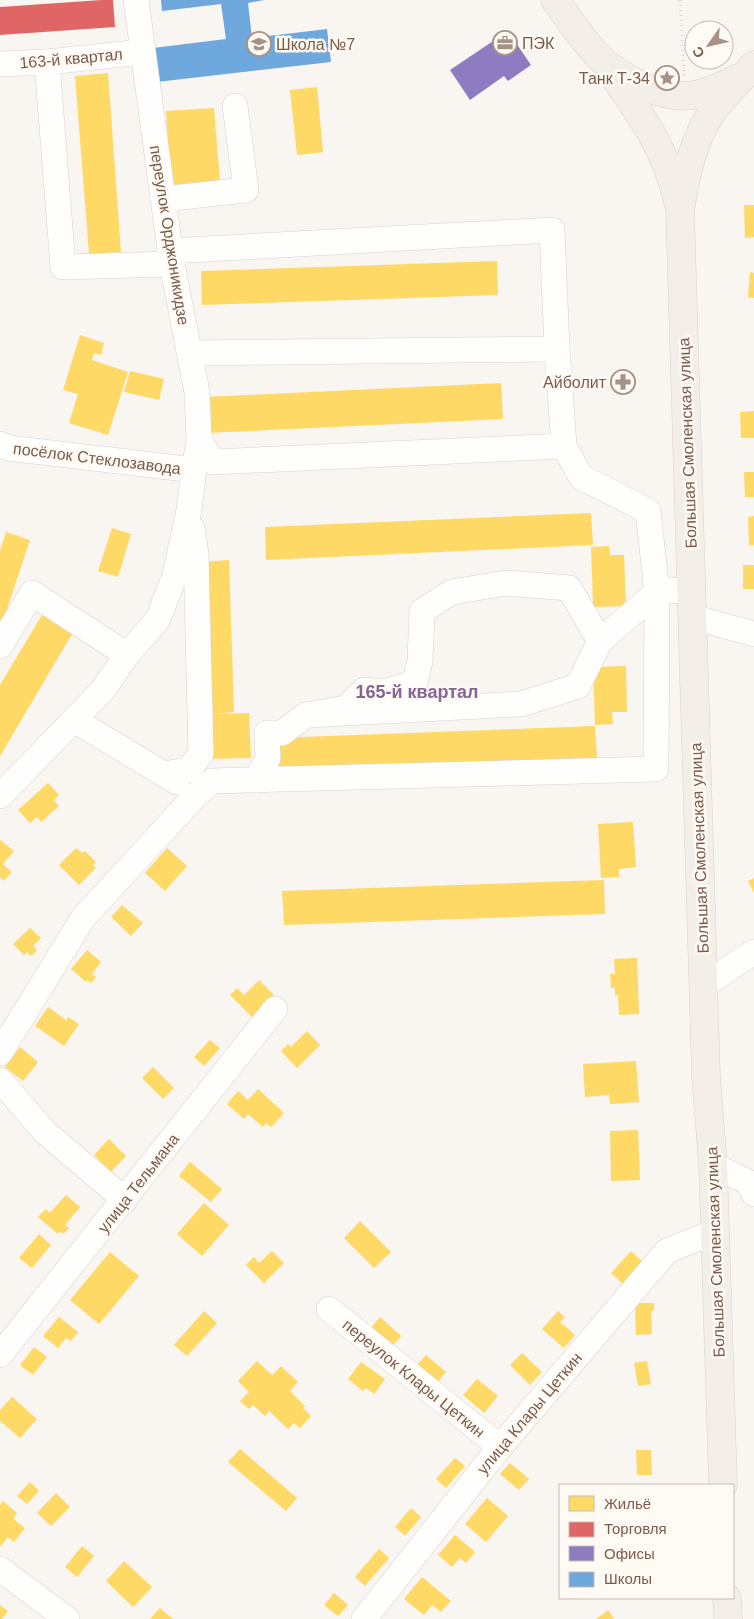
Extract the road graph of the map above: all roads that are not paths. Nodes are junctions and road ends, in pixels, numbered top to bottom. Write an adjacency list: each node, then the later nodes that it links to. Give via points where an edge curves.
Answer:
1 (136, 0): 3 (street, переулок Орджоникидзе)
2 (555, 0): 4 (main road)
3 (142, 52): 5 (street, 163-й квартал); 9 (street, переулок Орджоникидзе)
4 (600, 58): 7 (main road, via 636,82 656,91 684,96 722,86); 10 (main road, Большая Смоленская улица, via 653,135 673,180)
5 (47, 62): 6 (street, 163-й квартал); 11 (street, via 63,267)
6 (0, 64)
7 (750, 69): 10 (main road, Большая Смоленская улица, via 703,128 686,174)
8 (236, 106): 9 (street, via 246,190)
9 (164, 199): 11 (street, переулок Орджоникидзе)
10 (680, 210): 19 (main road, Большая Смоленская улица)
11 (171, 258): 12 (street, via 552,230); 13 (street, переулок Орджоникидзе)
12 (557, 349): 13 (street); 16 (street)
13 (189, 353): 14 (street, переулок Орджоникидзе, via 197,392)
14 (199, 440): 16 (street, via 213,462); 17 (street, переулок Орджоникидзе)
15 (0, 444): 17 (street, посёлок Стеклозавода, via 8,448)
16 (564, 446): 20 (street, via 582,477 648,511)
17 (194, 470): 18 (street, переулок Орджоникидзе)
18 (189, 510): 25 (street, via 175,575 158,618); 28 (street, via 196,554 201,754 188,770)
19 (691, 589): 20 (street); 21 (main road, Большая Смоленская улица)
20 (657, 592): 23 (street); 29 (street, via 656,769)
21 (692, 617): 22 (street); 33 (main road, Большая Смоленская улица)
22 (754, 634)
23 (600, 641): 26 (street, via 578,686 521,704); 26 (street, via 569,588 506,583 452,592 422,611 420,661 415,683 384,692 364,690 346,708)
24 (0, 646): 25 (street, via 32,593)
25 (127, 655): 27 (street, via 102,691)
26 (306, 715): 29 (street, via 282,733 267,733 268,758)
27 (74, 720): 28 (street); 31 (street)
28 (163, 774): 30 (street)
29 (256, 780): 30 (street, via 212,781)
30 (197, 794): 35 (street, via 83,918)
31 (0, 796)
32 (754, 952): 33 (street)
33 (703, 986): 37 (main road, Большая Смоленская улица)
34 (275, 1009): 39 (street, улица Тельмана)
35 (0, 1053)
36 (0, 1080): 39 (street, via 45,1132)
37 (713, 1165): 38 (street, via 748,1182); 40 (main road, Большая Смоленская улица)
38 (754, 1194)
39 (125, 1200): 42 (street, улица Тельмана)
40 (714, 1232): 43 (street, улица Клары Цеткин, via 667,1251); 44 (main road, Большая Смоленская улица)
41 (329, 1309): 43 (street, переулок Клары Цеткин)
42 (0, 1356)
43 (500, 1447): 48 (street, улица Клары Цеткин)
44 (723, 1484)
45 (0, 1569): 47 (street)
46 (727, 1599): 49 (main road)
47 (67, 1619)
48 (364, 1619)
49 (728, 1619)

